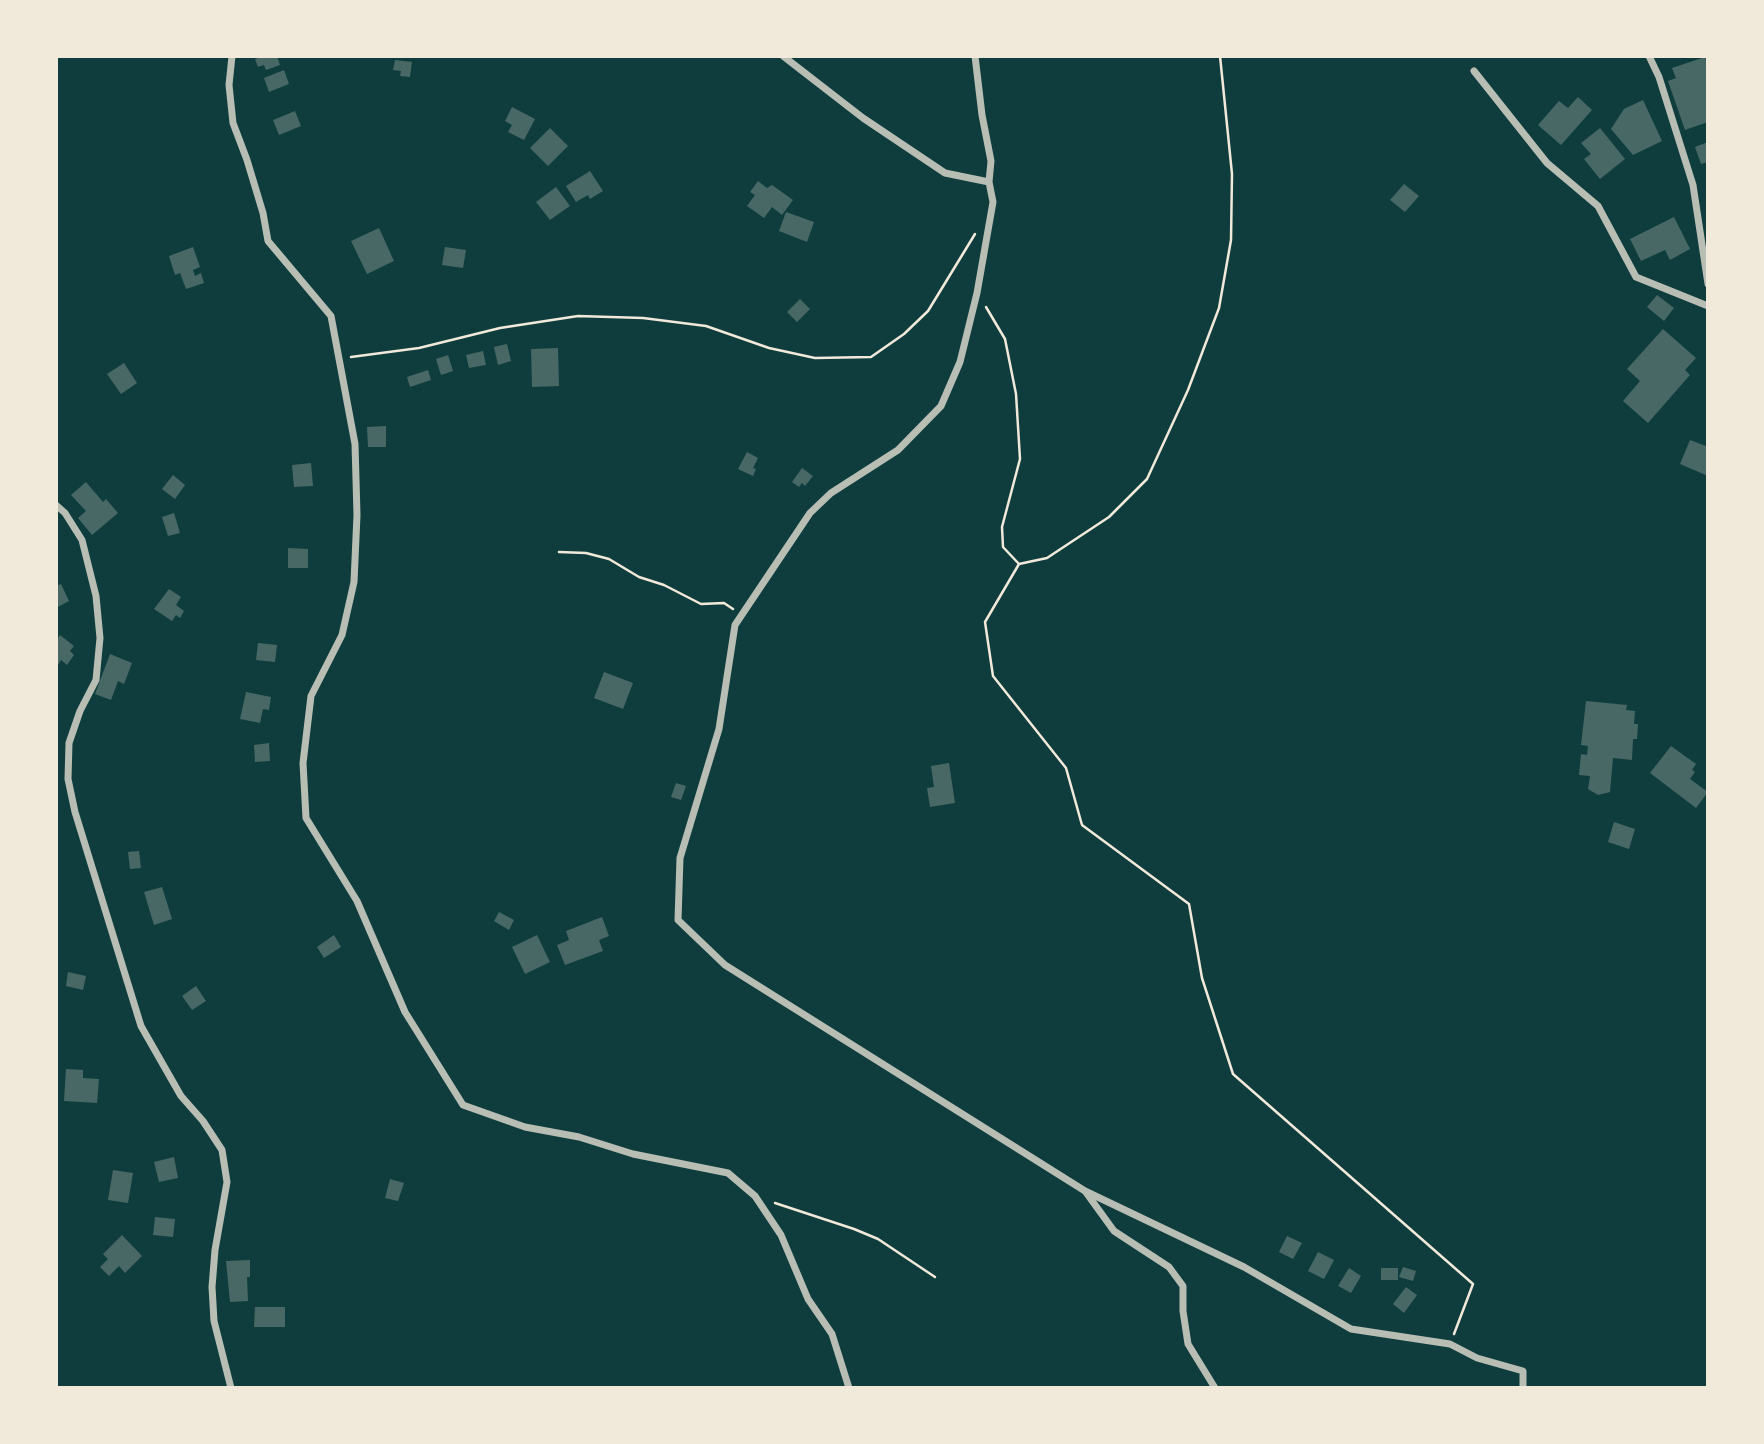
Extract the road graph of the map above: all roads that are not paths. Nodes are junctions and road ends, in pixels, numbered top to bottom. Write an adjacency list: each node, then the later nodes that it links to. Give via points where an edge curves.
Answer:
1 (232, 56): 12 (street, via 233,122 268,241 331,316 355,444 354,582 342,635 311,696 303,763 306,818 357,901 405,1012 463,1105 526,1127 728,1173 755,1196 781,1235 808,1299 832,1334)
2 (783, 56): 6 (street, via 945,173)
3 (975, 56): 6 (street, via 991,161)
4 (1649, 56): 7 (street, via 1693,185)
5 (1474, 71): 8 (street, via 1547,163 1598,206 1636,277)
6 (989, 182): 10 (street, via 993,202 977,293 960,362 941,406 898,450 831,493 810,513 735,625 719,729 680,858 678,920 725,965)
7 (1708, 284)
8 (1708, 306)
9 (56, 505): 11 (street, via 82,540 96,596 100,638 96,680 69,743 68,779 141,1026 181,1096 222,1150 226,1182 212,1287 214,1321)
10 (1085, 1191): 13 (street, via 1114,1231 1169,1267 1182,1286 1188,1344); 14 (street, via 1244,1266 1352,1329 1450,1344 1477,1358 1523,1371)
11 (231, 1388)
12 (849, 1388)
13 (1215, 1388)
14 (1523, 1388)

